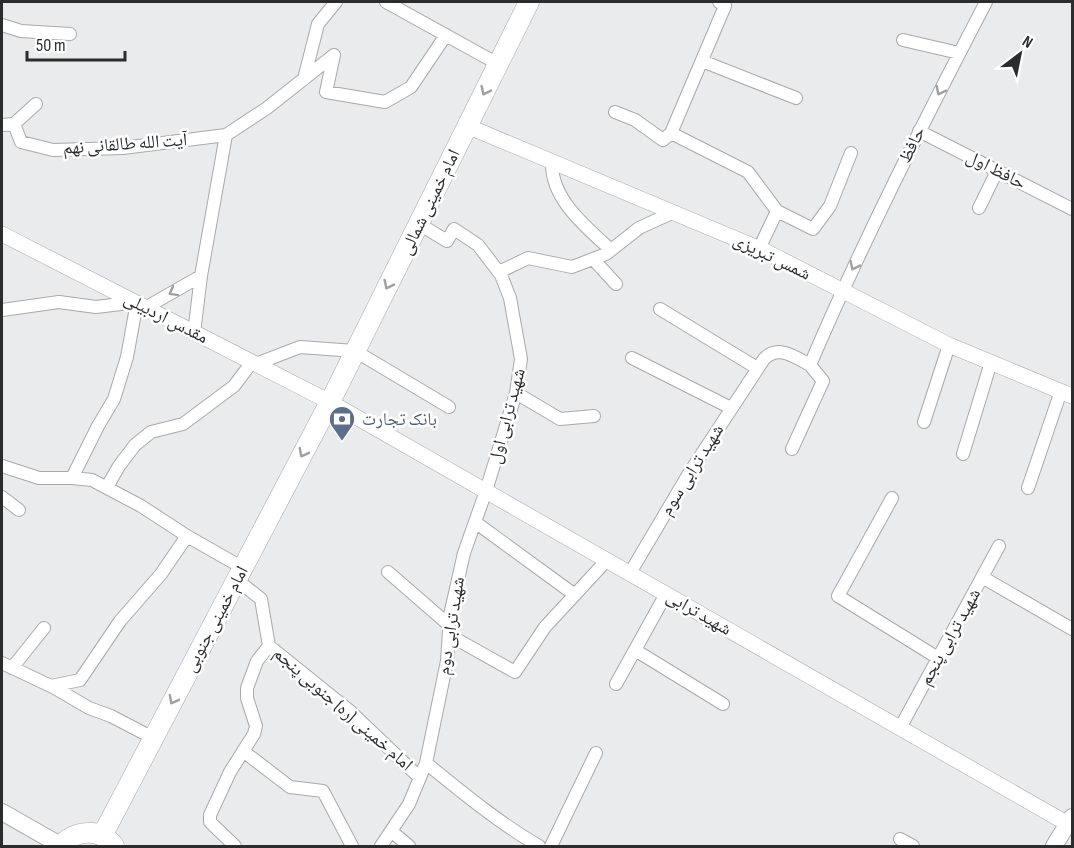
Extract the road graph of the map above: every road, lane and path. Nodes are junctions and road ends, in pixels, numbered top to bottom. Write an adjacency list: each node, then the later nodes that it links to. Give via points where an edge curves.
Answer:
1 (336, 2): 13 (street, via 318,24)
2 (386, 2): 8 (street)
3 (529, 2): 12 (main road, امام خمینی شمالی)
4 (719, 2): 11 (street, via 725,6)
5 (986, 2): 10 (street, حافظ)
6 (2, 25): 7 (street, via 21,31)
7 (70, 34)
8 (446, 35): 12 (street); 13 (street, via 411,87 385,102 326,92 334,55)
9 (903, 40): 10 (street)
10 (959, 54): 19 (street, حافظ, one-way to 19)
11 (702, 61): 14 (street); 20 (street)
12 (498, 64): 18 (main road, امام خمینی شمالی, one-way to 18)
13 (304, 80): 21 (street)
14 (796, 98)
15 (36, 104): 17 (street)
16 (615, 112): 20 (street, via 635,120 663,140)
17 (8, 124): 21 (street, آیت الله طالقانی نهم, via 21,142 54,150 123,148)
18 (467, 126): 23 (street, شمس تبریزی); 29 (main road, امام خمینی شمالی)
19 (919, 131): 24 (street, حافظ اول); 37 (street, حافظ, one-way to 37)
20 (671, 133): 27 (street, via 748,172)
21 (226, 135): 35 (street)
22 (851, 153): 27 (street, via 830,206 813,229)
23 (552, 163): 28 (street, شمس تبریزی); 32 (street, via 551,174 560,196)
24 (997, 171): 25 (street); 26 (street, حافظ اول)
25 (979, 208)
26 (1072, 209)
27 (777, 211): 31 (street)
28 (674, 212): 31 (street, شمس تبریزی); 32 (street, via 639,228)
29 (419, 224): 34 (street, شهید ترابی اول, via 447,241 454,229 478,245); 43 (main road, امام خمینی شمالی, one-way to 43)
30 (2, 234): 38 (street, مقدس اردبیلی)
31 (759, 249): 37 (street, شمس تبریزی)
32 (611, 250): 33 (street)
33 (593, 259): 34 (street, via 572,267 528,258); 36 (street)
34 (499, 272): 49 (street, شهید ترابی اول, via 510,298 521,359)
35 (201, 276): 38 (street, one-way to 38); 41 (street)
36 (616, 284)
37 (842, 291): 42 (street, شمس تبریزی); 47 (street, حافظ)
38 (141, 305): 40 (street, via 96,307 59,302); 41 (street, مقدس اردبیلی); 59 (street, via 114,399)
39 (660, 309): 48 (street)
40 (2, 310)
41 (195, 333): 46 (street, مقدس اردبیلی)
42 (949, 345): 45 (street, شمس تبریزی); 55 (street)
43 (356, 351): 46 (street, via 300,347); 51 (main road, امام خمینی شمالی); 52 (street)
44 (632, 358): 53 (street)
45 (991, 362): 50 (street, شمس تبریزی); 57 (street)
46 (254, 363): 51 (street, مقدس اردبیلی); 60 (street, via 234,386 183,423 151,432 135,445)
47 (810, 365): 48 (street, شهید ترابی سوم, via 780,351 770,352); 56 (street, via 823,381)
48 (757, 368): 53 (street, شهید ترابی سوم)
49 (516, 393): 54 (street, via 560,419); 62 (street, شهید ترابی اول)
50 (1067, 394): 61 (street)
51 (330, 402): 62 (street, شهید ترابی); 72 (main road, امام خمینی جنوبی, one-way to 72)
52 (449, 407)
53 (731, 408): 71 (street, شهید ترابی سوم)
54 (594, 416)
55 (924, 422)
56 (792, 449)
57 (963, 454)
58 (2, 466): 59 (street, امام خمینی (ره) جنوبی پنجم, via 39,478)
59 (72, 478): 60 (street, امام خمینی (ره) جنوبی پنجم, via 92,480)
60 (107, 487): 67 (street, امام خمینی (ره) جنوبی پنجم)
61 (1028, 488)
62 (486, 492): 66 (street, شهید ترابی دوم); 69 (street, شهید ترابی)
63 (2, 497): 65 (street)
64 (892, 498): 81 (street, via 838,596)
65 (19, 510)
66 (475, 522): 75 (street); 78 (street, شهید ترابی دوم, via 464,553)
67 (187, 536): 72 (street, امام خمینی (ره) جنوبی پنجم); 84 (street, via 161,574 120,621 80,680)
68 (999, 546): 73 (street, شهید ترابی پنجم)
69 (607, 560): 71 (street, شهید ترابی); 75 (street)
70 (388, 572): 78 (street)
71 (630, 573): 74 (street, شهید ترابی)
72 (240, 574): 79 (street, امام خمینی (ره) جنوبی پنجم, via 261,599); 87 (main road, امام خمینی جنوبی, one-way to 87)
73 (982, 577): 77 (street); 81 (street, شهید ترابی پنجم)
74 (666, 594): 80 (street); 86 (street, شهید ترابی)
75 (574, 595): 78 (street, via 545,627 515,672)
76 (44, 628): 82 (street)
77 (1072, 629)
78 (449, 630): 90 (street, شهید ترابی دوم, via 447,661)
79 (269, 646): 88 (street, via 257,661 247,688 256,726); 91 (street, امام خمینی (ره) جنوبی پنجم, via 351,712)
80 (635, 650): 83 (street); 85 (street)
81 (938, 658): 86 (street, شهید ترابی پنجم)
82 (7, 666): 84 (street)
83 (616, 684)
84 (51, 686): 87 (street)
85 (723, 704)
86 (900, 728): 93 (street, شهید ترابی)
87 (153, 738): 96 (main road, امام خمینی جنوبی)
88 (243, 751): 98 (street, via 209,820); 99 (street, via 290,787 322,790)
89 (596, 753): 103 (street)
90 (426, 764): 91 (street, شهید ترابی دوم); 102 (street)
91 (420, 778): 94 (street, شهید ترابی دوم)
92 (2, 812): 97 (main road)
93 (1070, 821): 105 (main road)
94 (391, 831): 100 (street, شهید ترابی دوم); 101 (street)
95 (900, 839): 104 (street)
96 (108, 841): 97 (main road, via 91,832 80,833)
97 (60, 846)
98 (235, 846)
99 (352, 846)
100 (381, 846)
101 (409, 846)
102 (539, 846)
103 (551, 846)
104 (913, 846)
105 (1054, 846)

